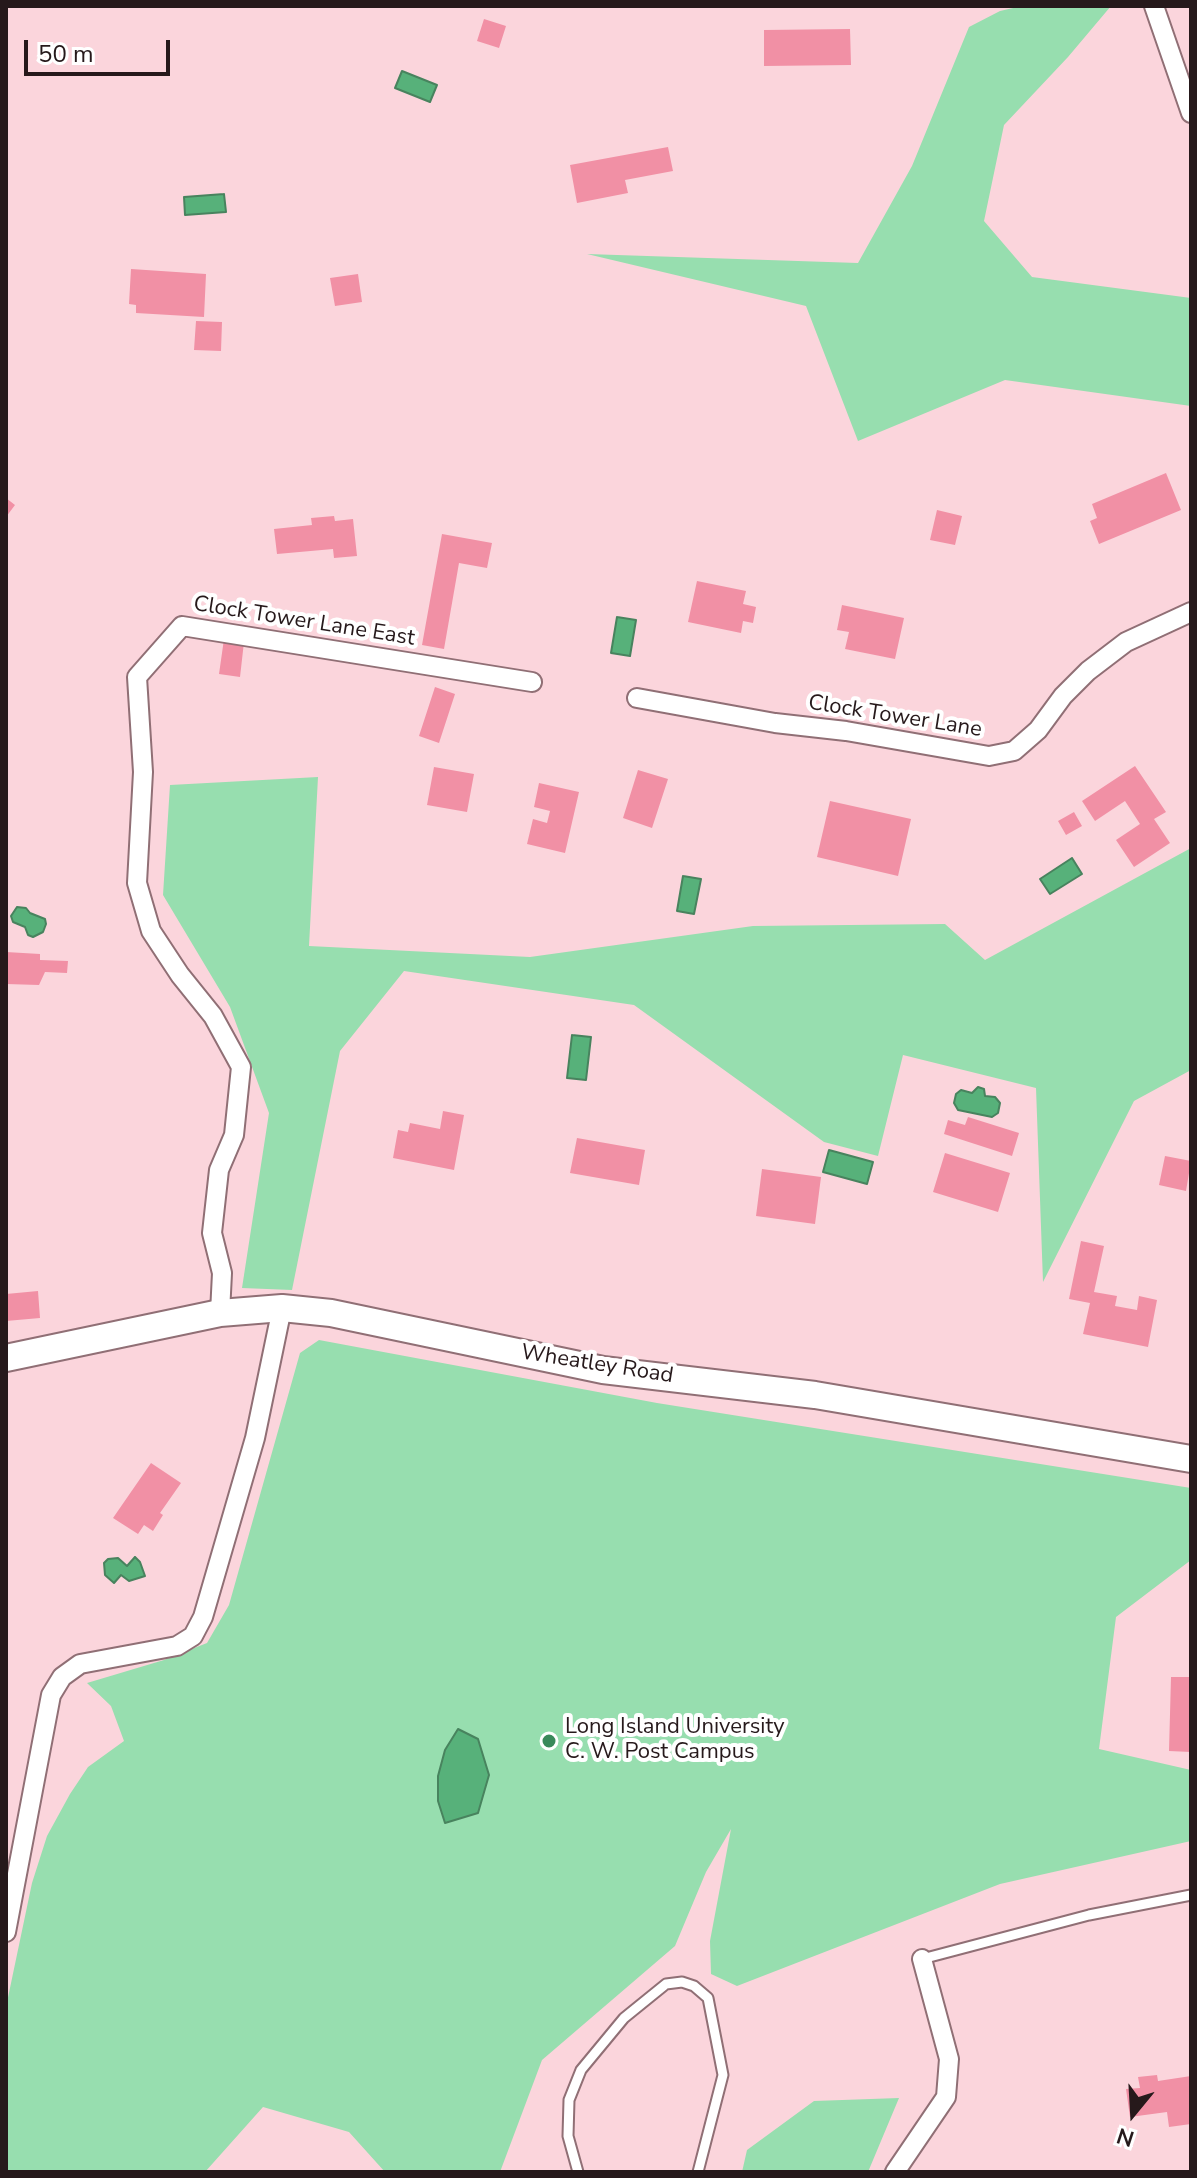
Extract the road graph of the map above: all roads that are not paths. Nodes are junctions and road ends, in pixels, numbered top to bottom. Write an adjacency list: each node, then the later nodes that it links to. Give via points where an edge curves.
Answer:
1 (1154, 6): 2 (street)
2 (1191, 113)
3 (1191, 612): 5 (street, Clock Tower Lane, via 1126,642 1088,671 1014,751 989,756)
4 (532, 682): 7 (street, Clock Tower Lane East, via 182,626 137,677 143,772 137,883 151,931 213,1016 241,1067 234,1135 219,1170 212,1233 222,1273)
5 (637, 698)
6 (282, 1308): 7 (main road, Wheatley Road); 9 (main road, Wheatley Road, via 331,1313 603,1370 815,1395); 11 (street, via 255,1438 193,1636 177,1646 80,1664 62,1677 51,1695)
7 (220, 1313): 8 (main road, Wheatley Road)
8 (6, 1358)
9 (1191, 1459)
10 (1191, 1895): 12 (lane, via 1089,1915)
11 (6, 1932)
12 (922, 1959): 15 (street, via 949,2059 946,2097)
13 (578, 2172): 14 (lane, via 568,2136 569,2100 581,2070 624,2018 666,1984 682,1982 708,1998 723,2075)
14 (698, 2172)
15 (895, 2172)

